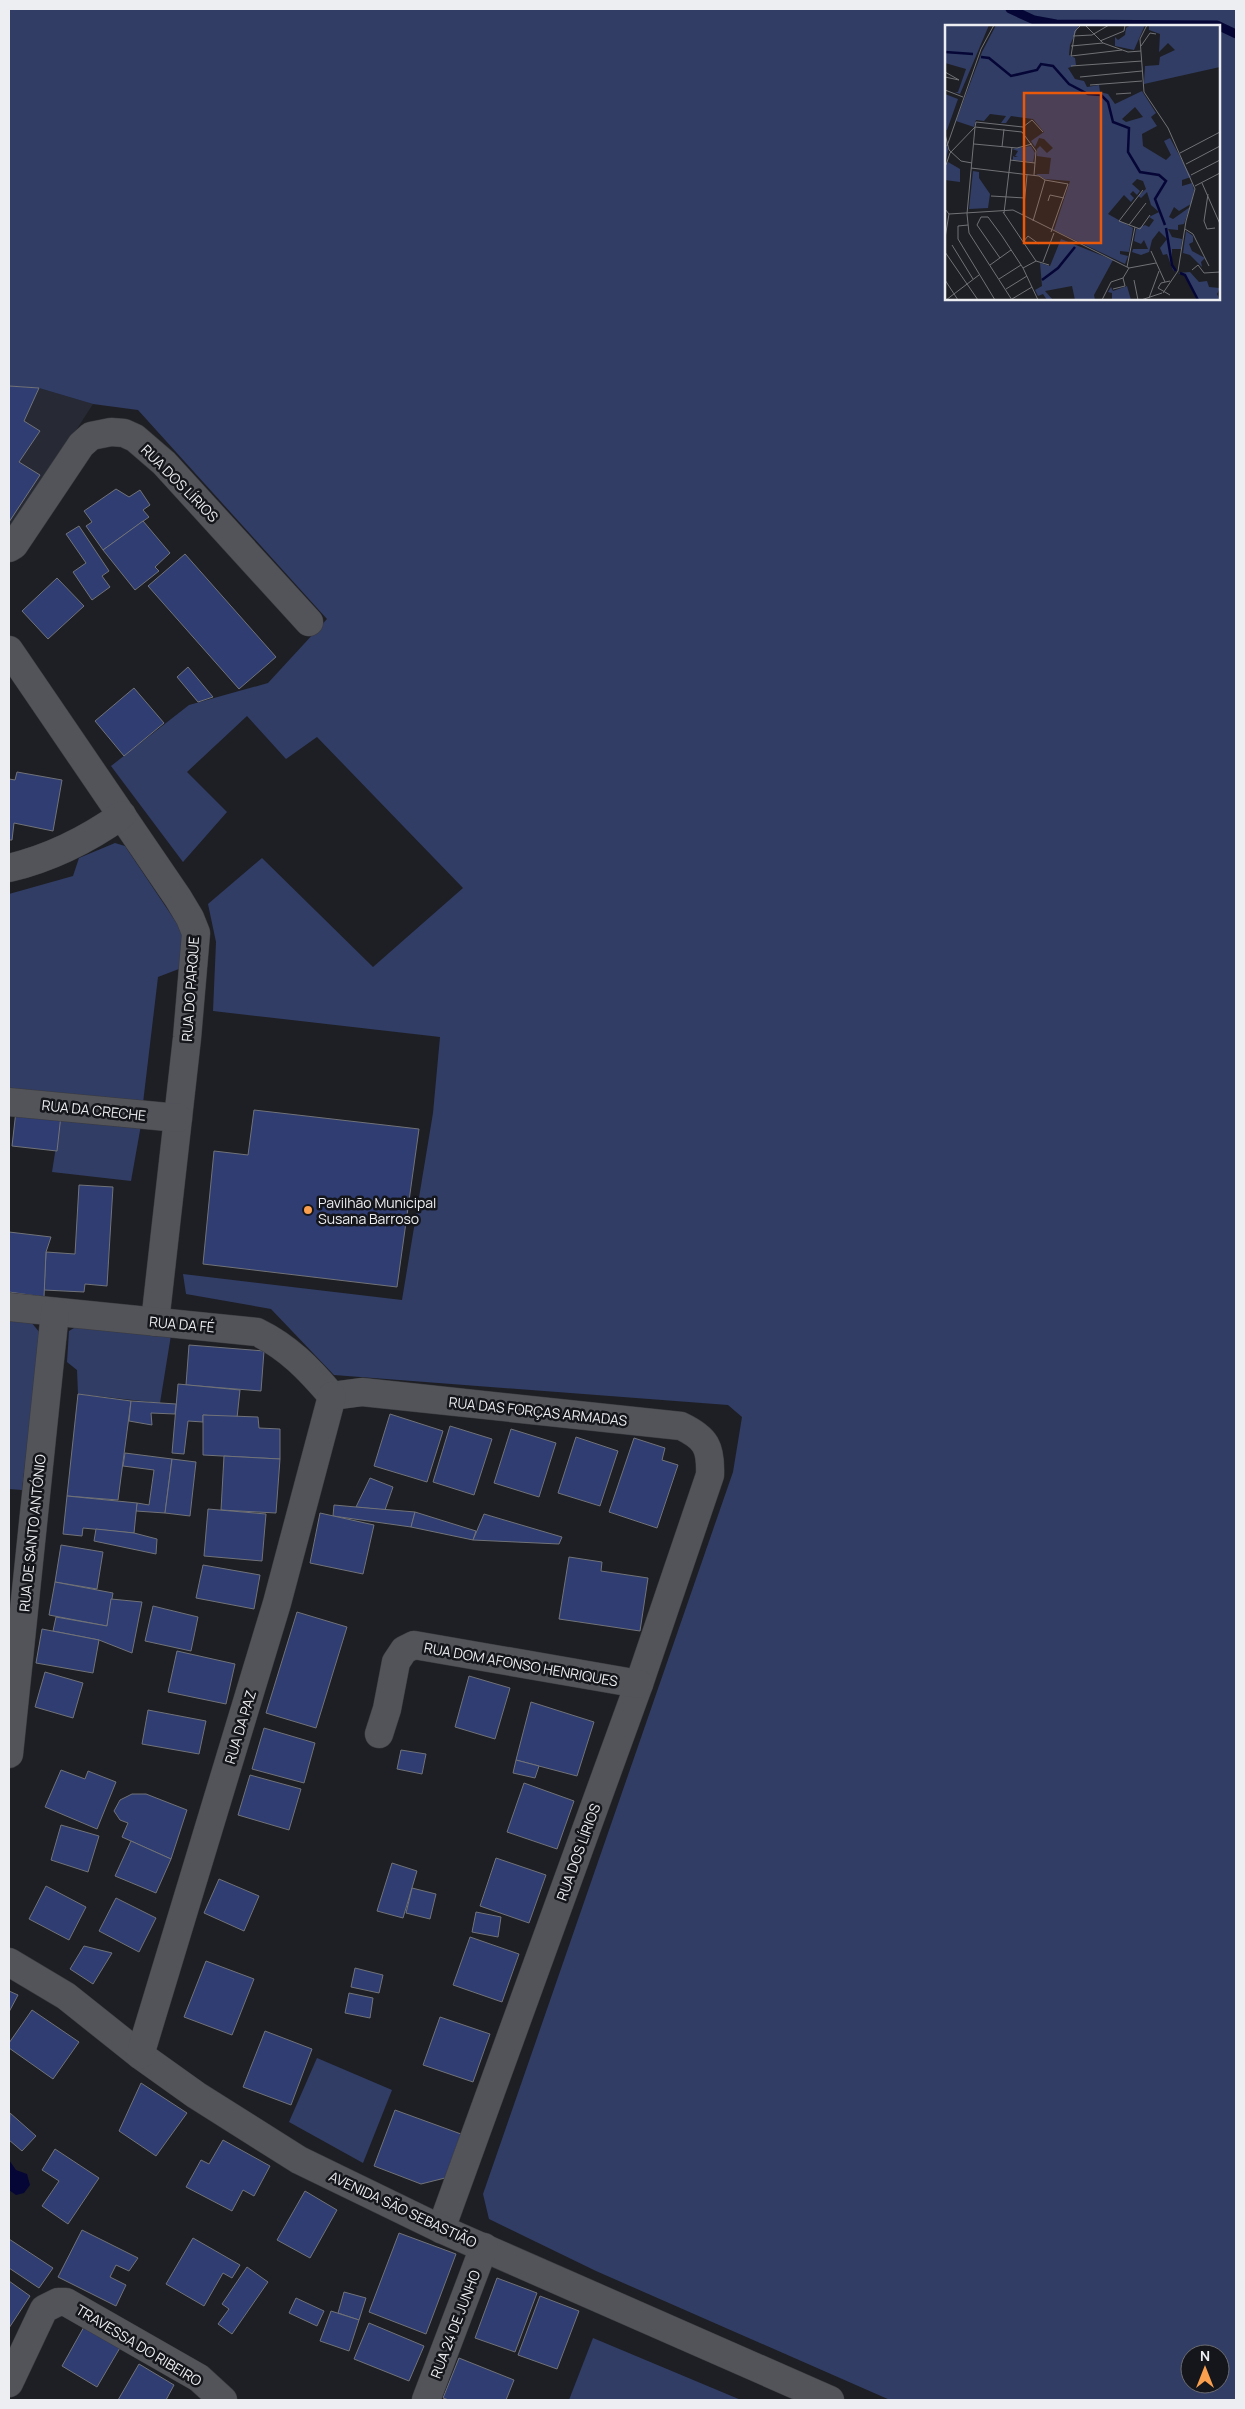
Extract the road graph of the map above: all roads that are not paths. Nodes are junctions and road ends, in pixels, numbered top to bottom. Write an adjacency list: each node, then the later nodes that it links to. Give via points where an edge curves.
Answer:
1 (9, 548): 2 (street, RUA DOS LÍRIOS, via 81,444 91,436 124,433 135,438 164,463)
2 (309, 622)
3 (9, 650): 4 (street, RUA DO PARQUE)
4 (122, 815): 5 (street, via 72,846); 7 (street, RUA DO PARQUE, via 178,898 196,933)
5 (9, 868)
6 (9, 1102): 7 (street, RUA DA CRECHE)
7 (178, 1118): 10 (street, RUA DO PARQUE)
8 (9, 1307): 9 (street, RUA DA FÉ)
9 (55, 1312): 10 (street, RUA DA FÉ); 14 (street, RUA DE SANTO ANTÓNIO)
10 (155, 1322): 11 (street, RUA DA FÉ, via 257,1332 291,1353)
11 (332, 1396): 12 (street, RUA DAS FORÇAS ARMADAS, via 362,1392 681,1426 697,1434 706,1444); 18 (street, RUA DA PAZ, via 274,1612)
12 (710, 1475): 13 (street, RUA DOS LÍRIOS)
13 (639, 1684): 15 (street, RUA DOM AFONSO HENRIQUES, via 414,1644 404,1650 396,1662); 19 (street, RUA DOS LÍRIOS)
14 (12, 1687): 16 (street, RUA DE SANTO ANTÓNIO)
15 (379, 1734)
16 (9, 1754)
17 (9, 1962): 18 (street, AVENIDA SÃO SEBASTIÃO, via 66,1996)
18 (140, 2055): 19 (street, AVENIDA SÃO SEBASTIÃO, via 299,2160)
19 (442, 2228): 20 (street, AVENIDA SÃO SEBASTIÃO)
20 (484, 2247): 23 (street, RUA 24 DE JUNHO); 24 (street, AVENIDA SÃO SEBASTIÃO)
21 (9, 2383): 22 (street, TRAVESSA DO RIBEIRO, via 44,2308 66,2302 200,2378)
22 (223, 2400)
23 (426, 2400)
24 (830, 2400)

